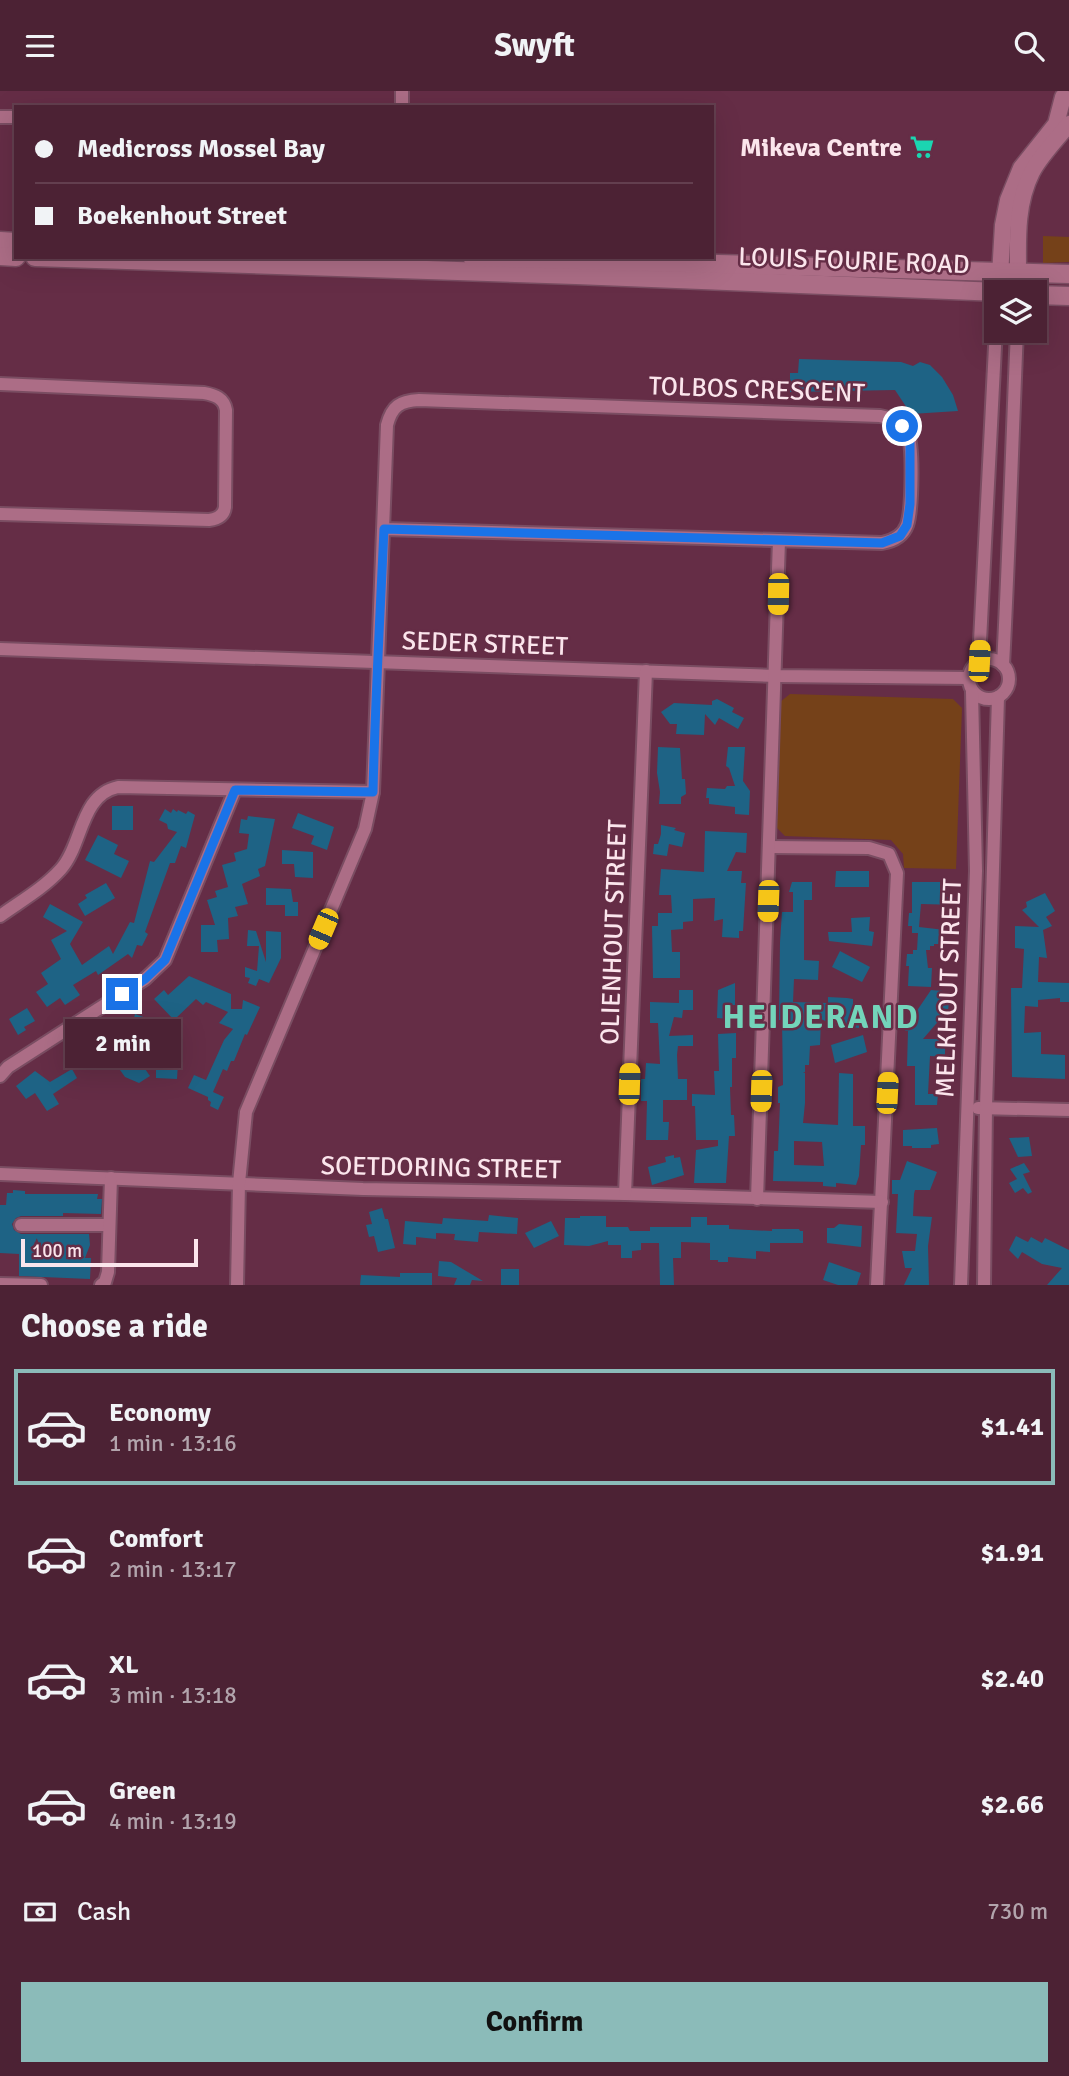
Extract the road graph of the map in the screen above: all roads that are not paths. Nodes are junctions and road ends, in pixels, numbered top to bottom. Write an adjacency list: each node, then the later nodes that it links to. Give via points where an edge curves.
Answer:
1 (1064, 98): 5 (street, via 1056,124 1021,168 1008,199)
2 (1069, 124): 6 (street, via 1034,168 1021,201)
3 (95, 259): 10 (main road, LOUIS FOURIE ROAD)
4 (547, 259): 5 (main road, LOUIS FOURIE ROAD)
5 (999, 271): 6 (main road, LOUIS FOURIE ROAD); 8 (street)
6 (1018, 271): 7 (main road, LOUIS FOURIE ROAD); 9 (street)
7 (1069, 274)
8 (999, 280)
9 (1018, 280)
10 (984, 291)
11 (1047, 295): 12 (main road)
12 (1069, 296)
13 (995, 343): 20 (street)
14 (1016, 343): 22 (street)
15 (0, 384): 16 (street, via 204,393 222,400 226,410 225,507 218,517)
16 (0, 514)
17 (384, 529): 18 (street, TOLBOS CRESCENT); 18 (street, TOLBOS CRESCENT, via 387,425 401,402 880,416 902,426 910,441 910,504 900,536 882,543); 21 (street, TOLBOS CRESCENT)
18 (779, 540): 24 (street)
19 (0, 649): 21 (street, SEDER STREET)
20 (979, 661): 22 (street, via 993,659); 25 (street)
21 (376, 662): 23 (street, SEDER STREET); 29 (street, TOLBOS CRESCENT)
22 (1003, 665): 27 (street, via 1008,687)
23 (646, 671): 24 (street, SEDER STREET); 39 (street, OLIENHOUT STREET)
24 (776, 675): 25 (street, SEDER STREET); 30 (street)
25 (968, 678): 26 (street)
26 (972, 692): 27 (street, via 984,699); 34 (street, MELKHOUT STREET, via 976,871)
27 (998, 697): 33 (street, MELKHOUT STREET)
28 (235, 790): 29 (street); 31 (street, via 107,790 93,802 64,866); 32 (street, via 165,960 145,979)
29 (373, 792): 38 (street, TOLBOS CRESCENT, via 365,829 246,1112)
30 (770, 846): 40 (street); 41 (street, via 869,848 889,854 895,864)
31 (0, 916)
32 (0, 1076)
33 (986, 1107): 34 (street); 35 (street); 50 (street, MELKHOUT STREET)
34 (967, 1108): 49 (street, MELKHOUT STREET)
35 (1069, 1110)
36 (0, 1174): 37 (street, SOETDORING STREET)
37 (111, 1178): 38 (street, SOETDORING STREET); 43 (street)
38 (239, 1183): 39 (street, SOETDORING STREET); 47 (street, TOLBOS CRESCENT)
39 (625, 1194): 40 (street, SOETDORING STREET)
40 (757, 1199): 41 (street, SOETDORING STREET)
41 (882, 1202): 48 (street)
42 (21, 1225): 43 (street)
43 (109, 1225): 46 (street, via 108,1272)
44 (0, 1284): 45 (street)
45 (41, 1285)
46 (101, 1285)
47 (237, 1285)
48 (877, 1285)
49 (961, 1285)
50 (984, 1285)

